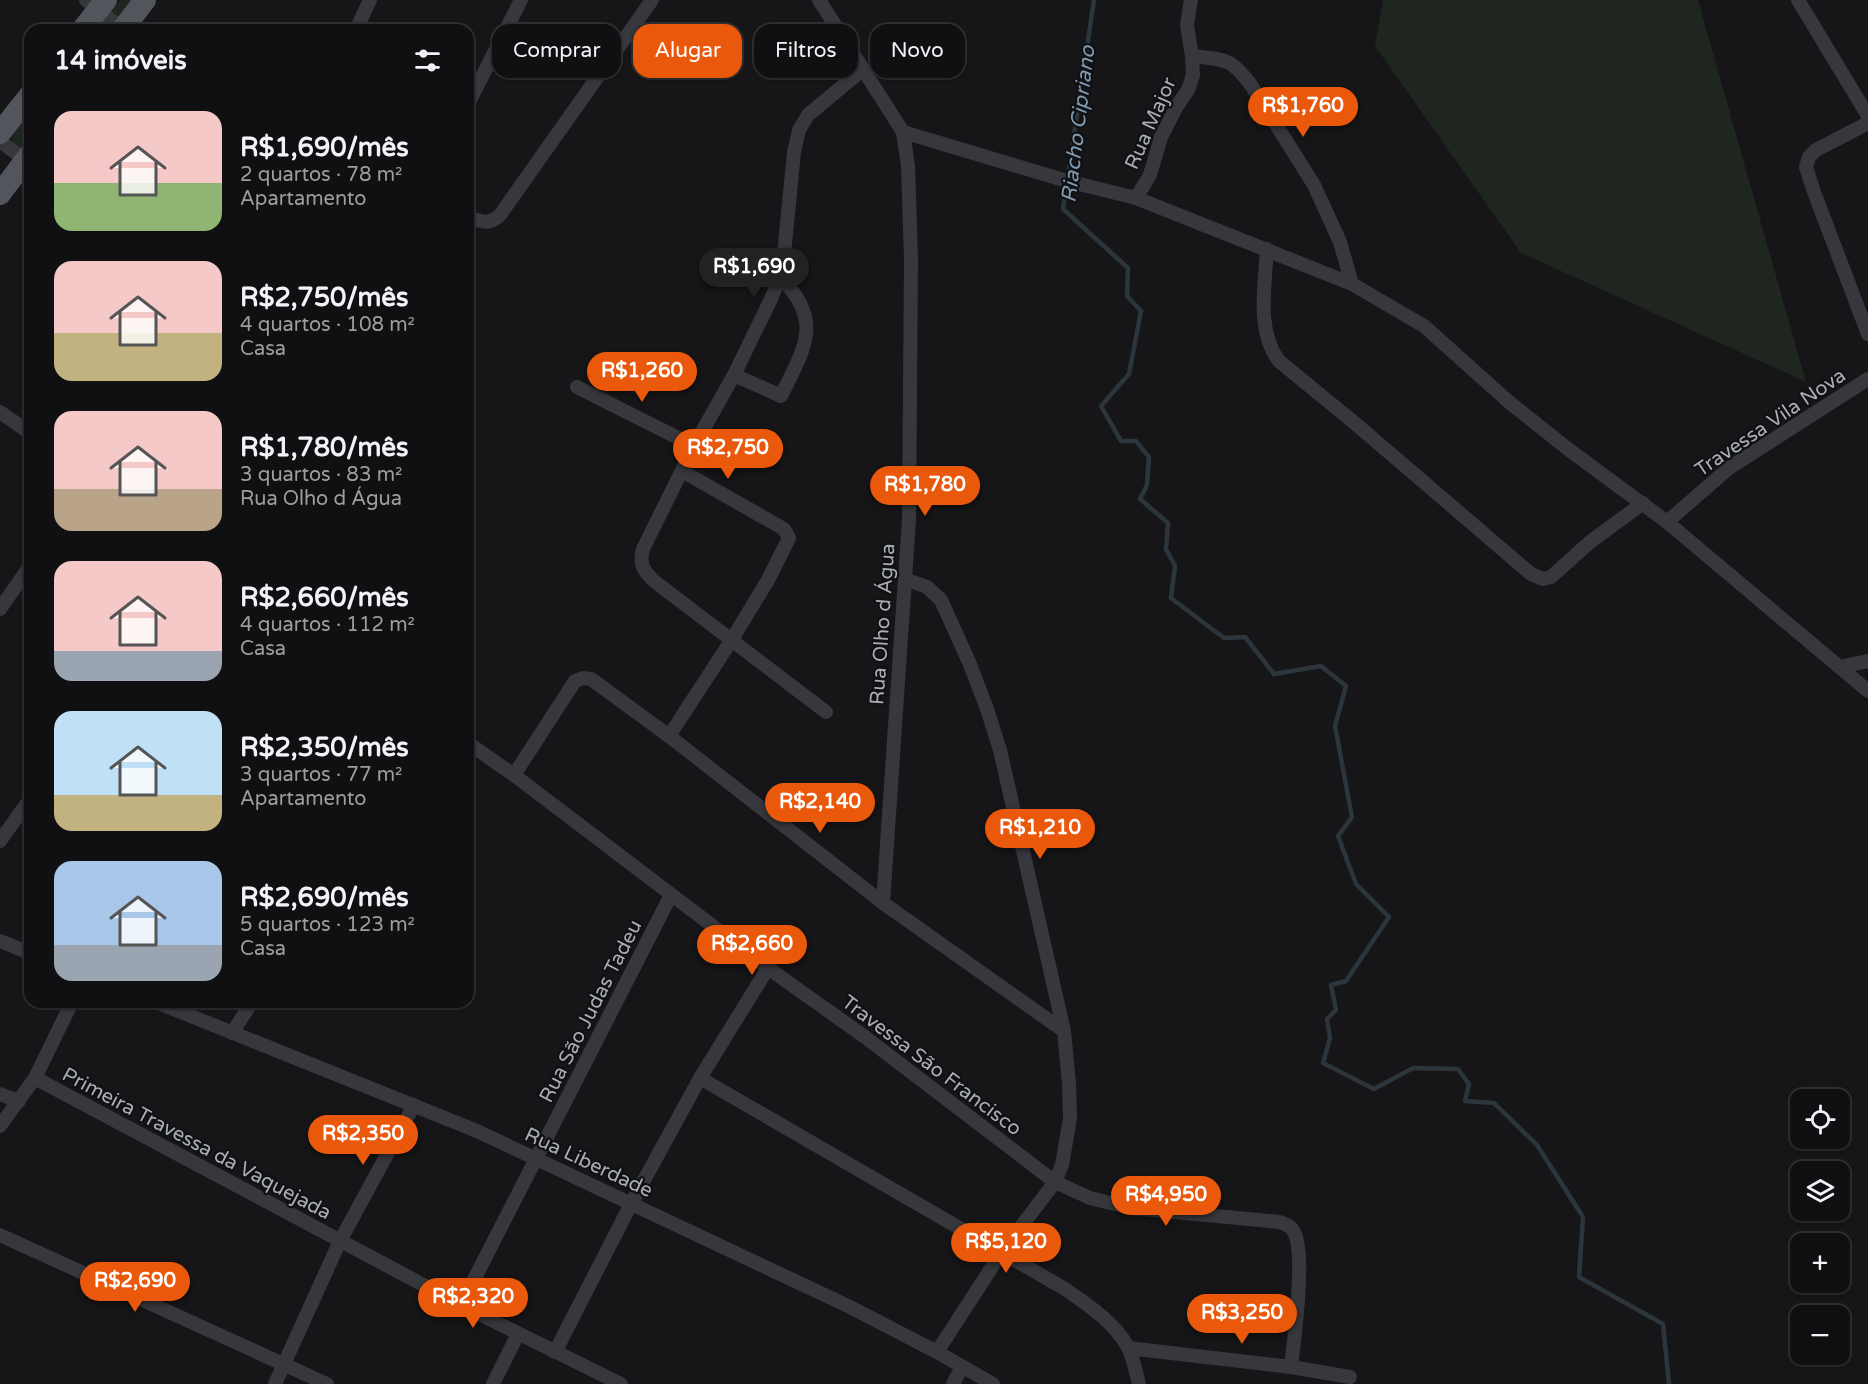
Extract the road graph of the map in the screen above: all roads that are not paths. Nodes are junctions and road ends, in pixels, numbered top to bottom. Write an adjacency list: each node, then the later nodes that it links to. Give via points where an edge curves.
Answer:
1 (145, 0): 11 (main road)
2 (370, 0): 12 (street)
3 (521, 0): 15 (street)
4 (652, 0): 26 (street, via 509,204 490,222)
5 (819, 0): 14 (street)
6 (1191, 0): 13 (street, Rua Major, via 1187,25)
7 (1798, 0): 17 (street)
8 (97, 3): 9 (main road); 10 (street)
9 (85, 24)
10 (117, 24)
11 (126, 24)
12 (359, 24)
13 (1192, 56): 25 (street, Rua Major, via 1188,90 1161,137 1150,175); 29 (street, via 1226,60 1251,85 1314,185 1340,242)
14 (862, 70): 19 (street); 28 (street, via 808,115 799,130)
15 (474, 92)
16 (24, 103): 20 (main road)
17 (1868, 116)
18 (1868, 123): 30 (street, via 1816,150 1806,166)
19 (903, 132): 25 (street, Rua Major); 41 (street, Rua Olho d Água, via 911,258 910,477)
20 (0, 133)
21 (0, 141): 22 (street)
22 (24, 156)
23 (24, 164): 24 (main road)
24 (0, 194)
25 (1136, 198): 27 (street)
26 (474, 220)
27 (1267, 249): 29 (street); 38 (street, via 1266,332 1271,351 1279,361 1531,574 1543,579 1551,577)
28 (780, 277): 31 (street); 31 (street, via 804,311 808,327 802,355 781,396)
29 (1353, 284): 38 (street, via 1424,326 1542,429)
30 (1868, 334)
31 (734, 375): 36 (street)
32 (1868, 379): 39 (street, Travessa Vila Nova, via 1729,468)
33 (576, 387): 36 (street)
34 (0, 412): 35 (street)
35 (24, 429)
36 (694, 446): 37 (street)
37 (682, 471): 43 (street, via 644,549 641,566 654,581); 43 (street, via 789,535 788,544)
38 (1643, 503): 39 (street)
39 (1667, 522): 45 (street)
40 (24, 574): 42 (street)
41 (905, 579): 54 (street, Rua Olho d Água); 61 (street, via 927,587 941,600 987,709 1000,750)
42 (3, 600)
43 (731, 641): 47 (street); 48 (street)
44 (1868, 661): 45 (street)
45 (1839, 667): 46 (street)
46 (1868, 691)
47 (826, 712)
48 (669, 736): 50 (street, via 599,685 583,678 575,681); 54 (street)
49 (474, 747): 50 (street, Travessa São Francisco)
50 (514, 776): 53 (street, Travessa São Francisco)
51 (24, 807): 52 (street)
52 (0, 840)
53 (671, 895): 57 (street, Travessa São Francisco); 69 (street, Rua São Judas Tadeu)
54 (883, 903): 61 (street)
55 (0, 941): 56 (street)
56 (24, 951)
57 (768, 968): 64 (street); 70 (street, Travessa São Francisco)
58 (69, 1008): 63 (street)
59 (170, 1008): 62 (street, Rua Liberdade)
60 (248, 1008): 62 (street)
61 (1064, 1030): 70 (street, via 1070,1119)
62 (232, 1034): 67 (street, Rua Liberdade)
63 (35, 1078): 66 (street); 73 (street, Primeira Travessa da Vaquejada)
64 (700, 1078): 71 (street); 74 (street)
65 (0, 1095): 66 (street)
66 (19, 1101): 68 (street)
67 (414, 1105): 69 (street, Rua Liberdade); 73 (street)
68 (0, 1126)
69 (537, 1159): 71 (street, Rua Liberdade); 75 (street, Rua São Judas Tadeu)
70 (1055, 1182): 74 (street); 82 (street, Travessa São Francisco, via 1090,1198 1131,1208 1288,1226 1296,1234 1298,1271)
71 (631, 1204): 78 (street); 79 (street, Rua Liberdade, via 848,1305)
72 (0, 1235): 80 (street)
73 (340, 1241): 75 (street, Primeira Travessa da Vaquejada); 80 (street)
74 (1001, 1253): 77 (street, via 1089,1305); 79 (street)
75 (461, 1305): 76 (street, Primeira Travessa da Vaquejada)
76 (518, 1334): 78 (street, Primeira Travessa da Vaquejada); 86 (street)
77 (1128, 1348): 82 (street); 90 (street)
78 (555, 1352): 87 (street, Primeira Travessa da Vaquejada)
79 (938, 1352): 81 (street, Rua Liberdade)
80 (284, 1363): 84 (street); 85 (street)
81 (962, 1367): 88 (street); 89 (street, Rua Liberdade)
82 (1291, 1367): 83 (street)
83 (1350, 1377)
84 (275, 1384)
85 (327, 1384)
86 (493, 1384)
87 (621, 1384)
88 (953, 1384)
89 (993, 1384)
90 (1139, 1384)

